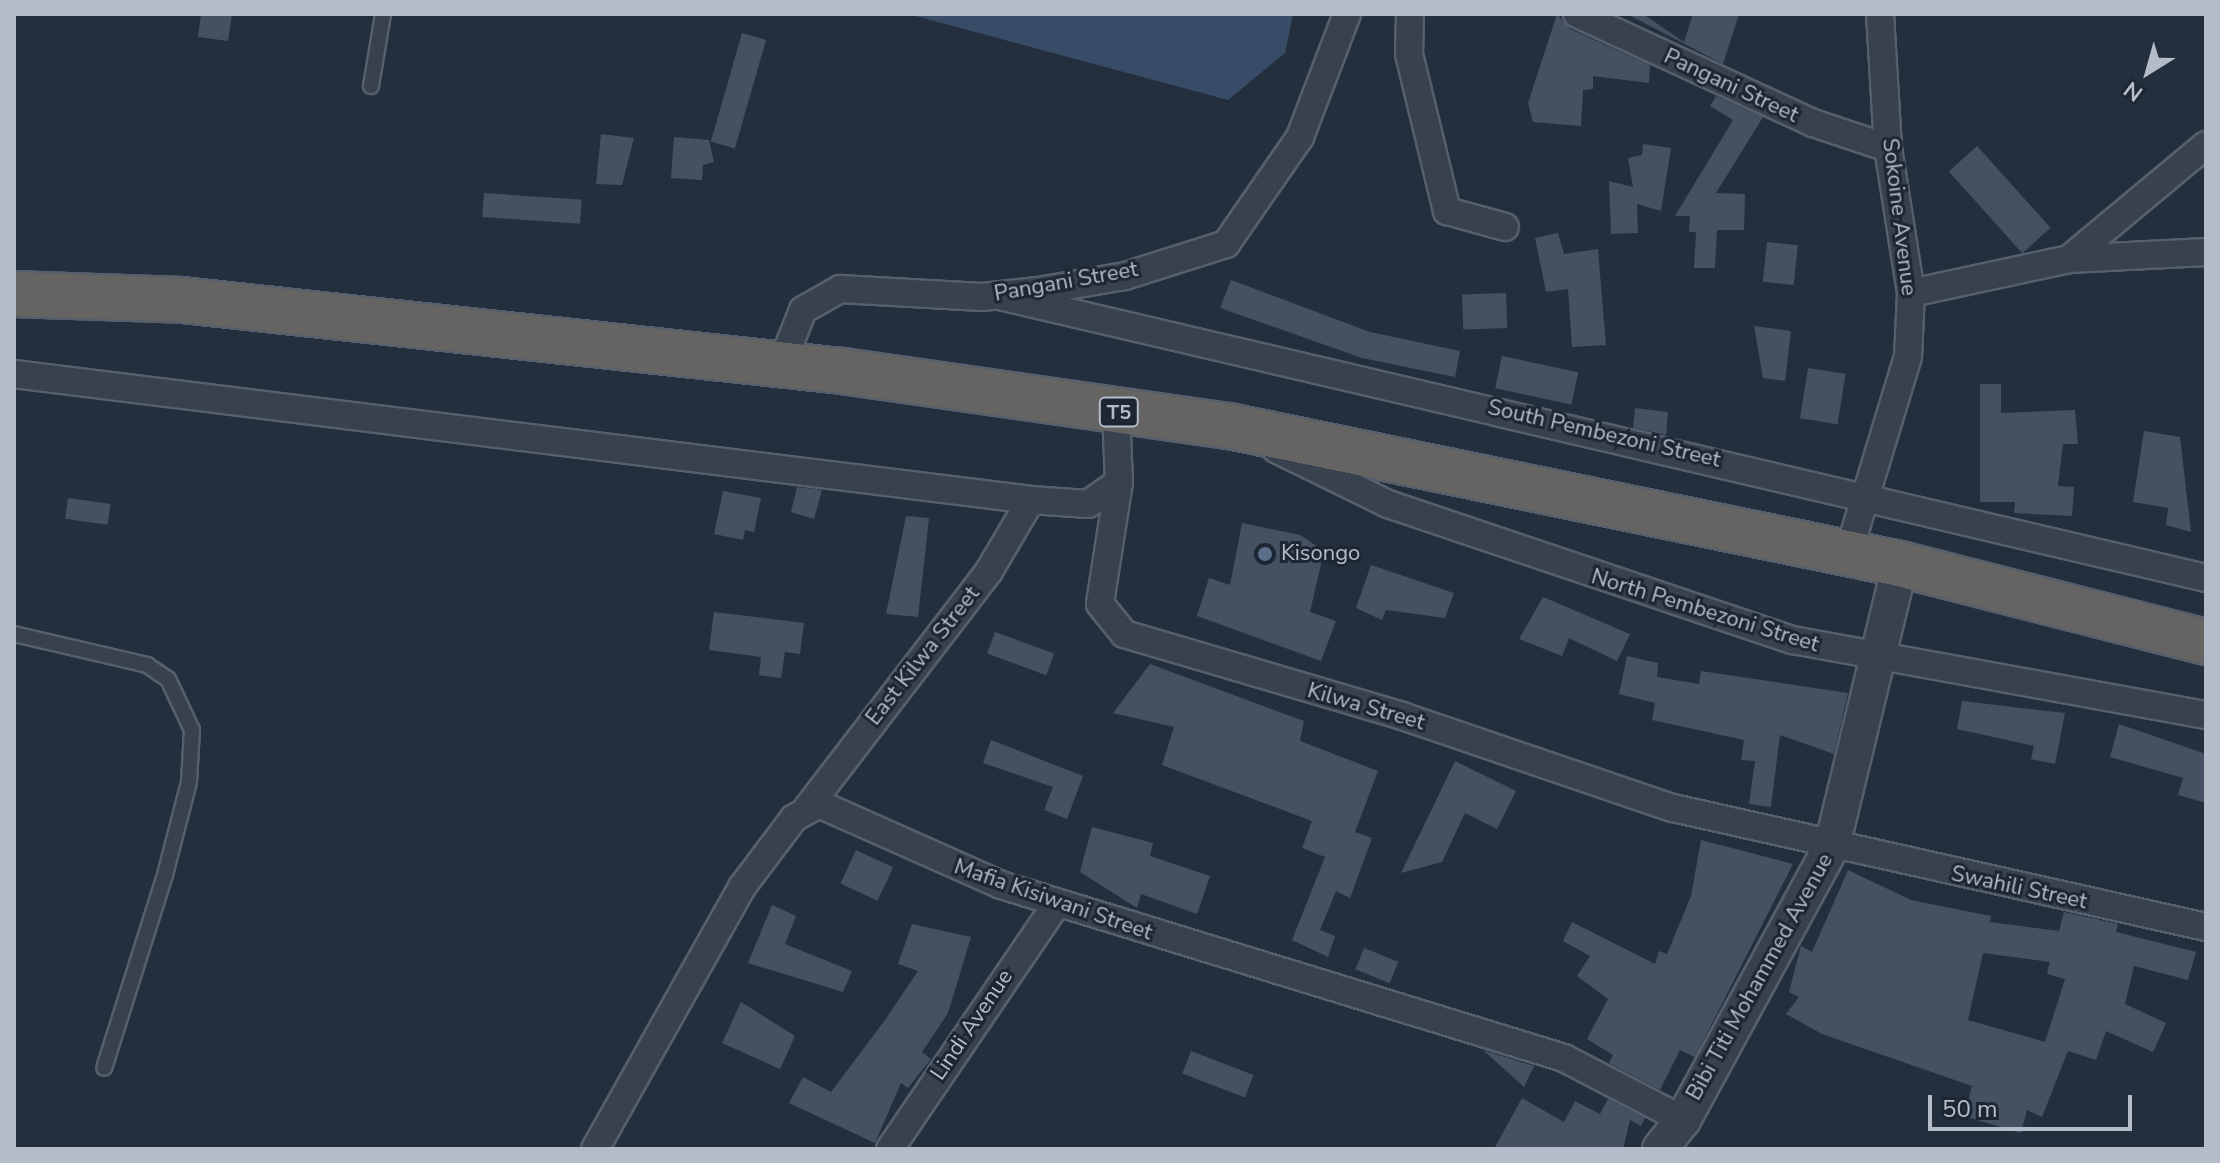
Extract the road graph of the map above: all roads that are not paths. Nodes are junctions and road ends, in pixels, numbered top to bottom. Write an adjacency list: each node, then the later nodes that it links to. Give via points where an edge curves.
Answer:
1 (383, 14): 6 (lane)
2 (1347, 14): 14 (street, Pangani Street, via 1300,137 1226,244 1125,276)
3 (1410, 14): 9 (street, via 1409,54 1447,211)
4 (1577, 14): 8 (street, Pangani Street, via 1813,123)
5 (1878, 16): 8 (street, Sokoine Avenue)
6 (371, 86)
7 (2206, 145): 11 (street)
8 (1888, 148): 12 (street, Sokoine Avenue)
9 (1505, 227)
10 (2206, 252): 11 (street)
11 (2069, 259): 12 (street)
12 (1911, 293): 20 (street, Sokoine Avenue, via 1908,357)
13 (14, 294): 15 (highway, T5, via 182,300)
14 (1000, 296): 15 (street, Pangani Street, via 864,286 831,292 803,310); 20 (street, South Pembezoni Street)
15 (781, 365): 17 (highway, T5)
16 (14, 374): 21 (street)
17 (1116, 411): 18 (highway, T5); 19 (street, Kilwa Street)
18 (1229, 426): 22 (highway, T5); 27 (street, North Pembezoni Street, via 1388,504 1504,547)
19 (1119, 482): 21 (street, via 1088,504); 30 (street, Kilwa Street, via 1100,604 1124,634 1402,716 1673,808)
20 (1870, 496): 22 (street, Sokoine Avenue); 24 (street, South Pembezoni Street)
21 (1031, 500): 29 (street, East Kilwa Street, via 989,571)
22 (1848, 554): 23 (highway, T5)
23 (1900, 564): 26 (highway, T5); 27 (street, Bibi Titi Mohammed Avenue)
24 (2206, 578)
25 (14, 634): 33 (lane, via 147,665 168,679 192,730 189,782 165,875)
26 (2206, 642)
27 (1873, 659): 28 (street, North Pembezoni Street); 30 (street, Bibi Titi Mohammed Avenue)
28 (2206, 715)
29 (808, 807): 31 (street, Mafia Kisiwani Street, via 819,804 904,846); 35 (street, via 742,887 691,967)
30 (1832, 846): 32 (street, Swahili Street); 34 (street, Bibi Titi Mohammed Avenue)
31 (1057, 903): 34 (street, Mafia Kisiwani Street, via 1564,1058); 36 (street, Lindi Avenue)
32 (2206, 927)
33 (104, 1068)
34 (1683, 1120): 37 (street, Bibi Titi Mohammed Avenue)
35 (595, 1149)
36 (890, 1149)
37 (1660, 1149)

